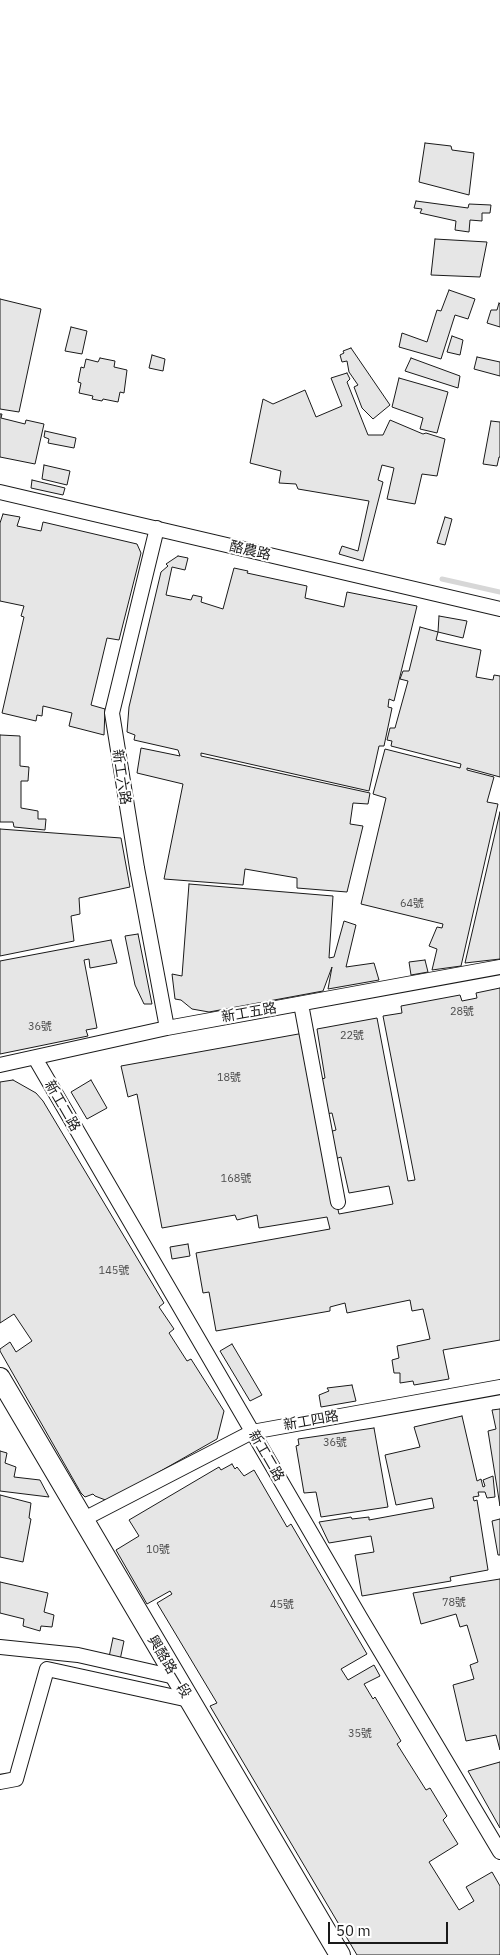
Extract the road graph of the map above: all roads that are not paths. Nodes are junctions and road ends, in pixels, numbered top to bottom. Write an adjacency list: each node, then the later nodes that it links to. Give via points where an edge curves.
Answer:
1 (0, 492): 2 (street, 酪農路)
2 (157, 528): 3 (street, 酪農路); 6 (street, 新工六路, via 112,713 136,868)
3 (500, 609)
4 (500, 967): 5 (street, 新工五路)
5 (301, 1004): 6 (street, 新工五路); 9 (street)
6 (168, 1028): 7 (street, 新工五路)
7 (35, 1058): 8 (street, 新工五路); 12 (street, 新工二路)
8 (0, 1064)
9 (338, 1202)
10 (0, 1378): 13 (street, 興酪路一段)
11 (500, 1387): 12 (street, 新工四路)
12 (252, 1432): 13 (street, 新工四路); 18 (street, 新工二路)
13 (82, 1520): 15 (street, 興酪路一段)
14 (0, 1647): 15 (street, via 78,1655)
15 (175, 1677): 16 (street, 興酪路一段)
16 (189, 1700): 17 (street, via 47,1669 16,1779); 19 (street, 興酪路一段)
17 (0, 1782)
18 (500, 1852)
19 (340, 1955)

